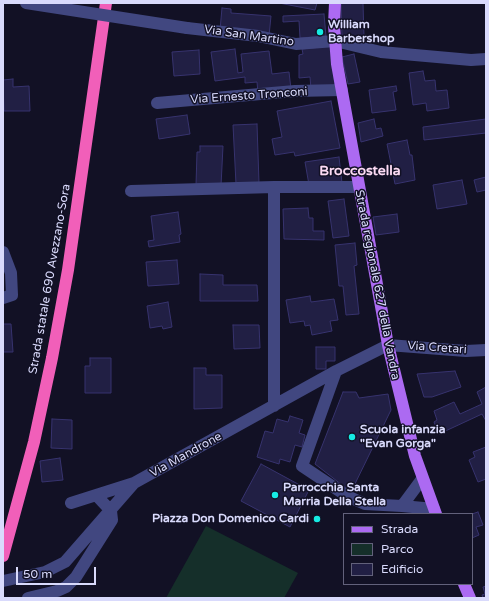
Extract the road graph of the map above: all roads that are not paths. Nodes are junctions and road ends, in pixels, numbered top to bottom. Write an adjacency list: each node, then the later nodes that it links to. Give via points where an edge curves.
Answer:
1 (26, 3): 4 (street, Via San Martino, bridge, via 187,28 258,36 296,44)
2 (106, 3): 24 (highway, Strada statale 690 Avezzano-Sora, via 68,270 52,358 34,442)
3 (335, 3): 4 (main road, Strada regionale 627 della Vandra)
4 (335, 41): 5 (street, Via San Martino, via 381,52); 6 (main road, Strada regionale 627 della Vandra)
5 (486, 59)
6 (342, 90): 7 (street, Via Ernesto Tronconi, via 295,91); 9 (main road, Strada regionale 627 della Vandra)
7 (157, 103)
8 (274, 187): 9 (street); 10 (street); 16 (street)
9 (358, 188): 13 (main road, Strada regionale 627 della Vandra)
10 (131, 191)
11 (3, 252): 12 (street, via 11,273)
12 (7, 296)
13 (388, 345): 14 (street, Via Cretari, via 466,351); 15 (street, Via Mandrone); 17 (main road, Strada regionale 627 della Vandra, via 401,405)
14 (486, 350)
15 (336, 371): 16 (street, Via Mandrone); 21 (street, via 302,466 347,496 365,504)
16 (274, 406): 18 (street, Via Mandrone)
17 (422, 479): 21 (street); 23 (main road, Strada regionale 627 della Vandra)
18 (134, 483): 19 (street); 22 (street, Via Mandrone)
19 (96, 495): 20 (street); 22 (street)
20 (71, 503)
21 (402, 506): 23 (street)
22 (111, 511): 25 (street, Via Mandrone, via 65,562 45,572); 27 (street, via 112,520 76,577 66,587 57,591)
23 (435, 512)
24 (3, 556)
25 (3, 581)
26 (464, 585): 28 (main road)
27 (28, 598)
28 (470, 598)

